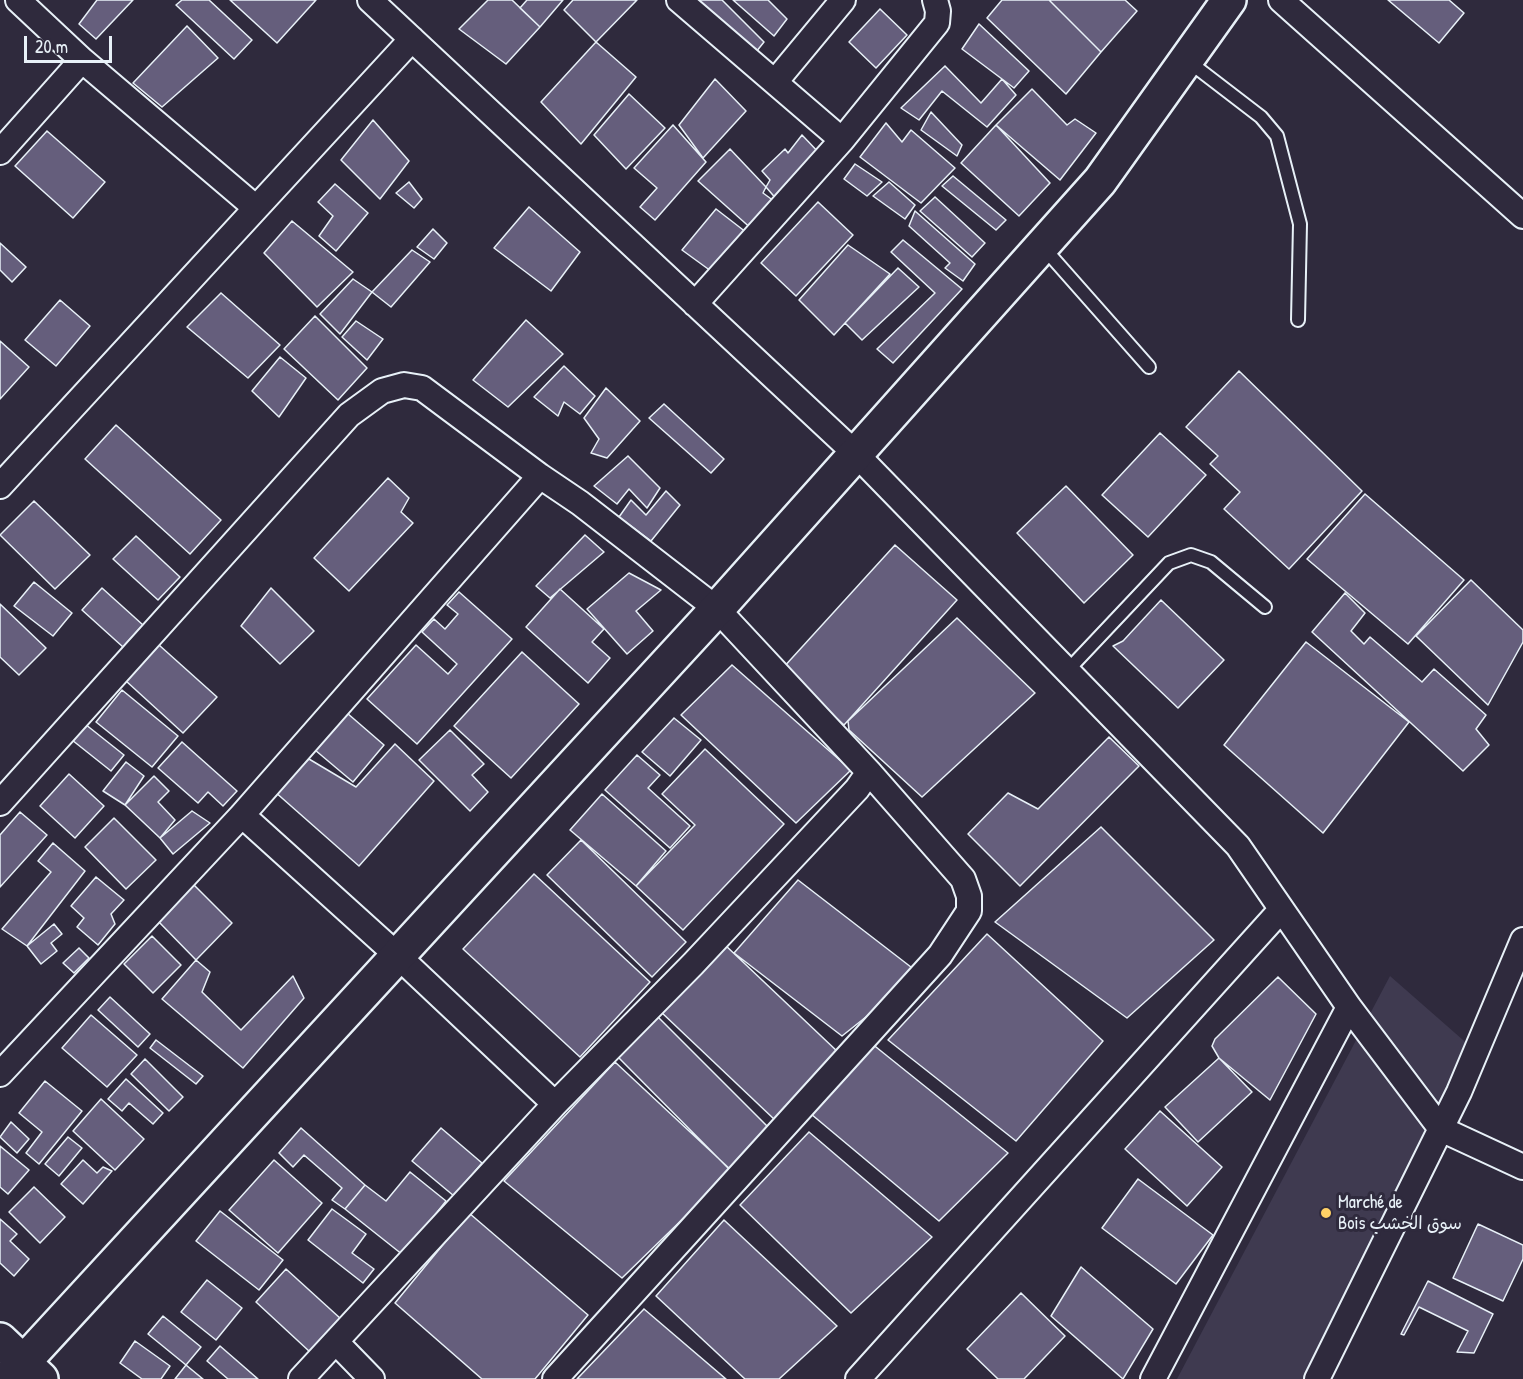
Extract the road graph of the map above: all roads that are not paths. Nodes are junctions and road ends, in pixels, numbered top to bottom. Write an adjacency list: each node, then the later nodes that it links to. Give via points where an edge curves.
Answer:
1 (18, 0): 9 (street)
2 (370, 0): 8 (street)
3 (679, 0): 11 (street)
4 (843, 0): 11 (street)
5 (935, 0): 12 (street, via 937,23)
6 (1229, 0): 10 (main road)
7 (1281, 0): 15 (street)
8 (412, 39): 14 (street); 17 (street)
9 (82, 60): 13 (street); 14 (street)
10 (1188, 61): 16 (main road, via 1100,181); 18 (lane, via 1261,117 1277,136 1300,224)
11 (775, 82): 12 (street)
12 (842, 140): 17 (street)
13 (0, 152)
14 (256, 208): 22 (street)
15 (1523, 216)
16 (1042, 246): 19 (lane); 20 (main road)
17 (695, 304): 20 (street)
18 (1298, 320)
19 (1149, 367)
20 (856, 454): 24 (main road); 25 (street)
21 (540, 476): 24 (street); 27 (street, via 422,388 404,385 382,391 349,415); 28 (street)
22 (0, 486)
23 (1265, 607): 25 (lane, via 1211,562 1191,555 1168,563)
24 (717, 609): 26 (street); 31 (main road)
25 (1068, 670): 29 (street, via 1238,846)
26 (869, 771): 34 (street, via 693,964); 42 (street, via 963,879 969,911 940,955)
27 (0, 802)
28 (242, 815): 31 (street); 33 (street)
29 (1280, 911): 32 (street); 43 (street)
30 (1523, 940): 35 (street)
31 (398, 956): 34 (street); 39 (main road)
32 (1349, 1007): 35 (street); 44 (street)
33 (3, 1064)
34 (555, 1104): 38 (street)
35 (1441, 1129): 36 (street); 45 (street)
36 (1523, 1167)
37 (0, 1340): 39 (main road)
38 (336, 1342): 40 (street); 41 (street)
39 (25, 1374)
40 (301, 1379)
41 (372, 1379)
42 (555, 1379)
43 (858, 1379)
44 (1153, 1379)
45 (1317, 1379)

